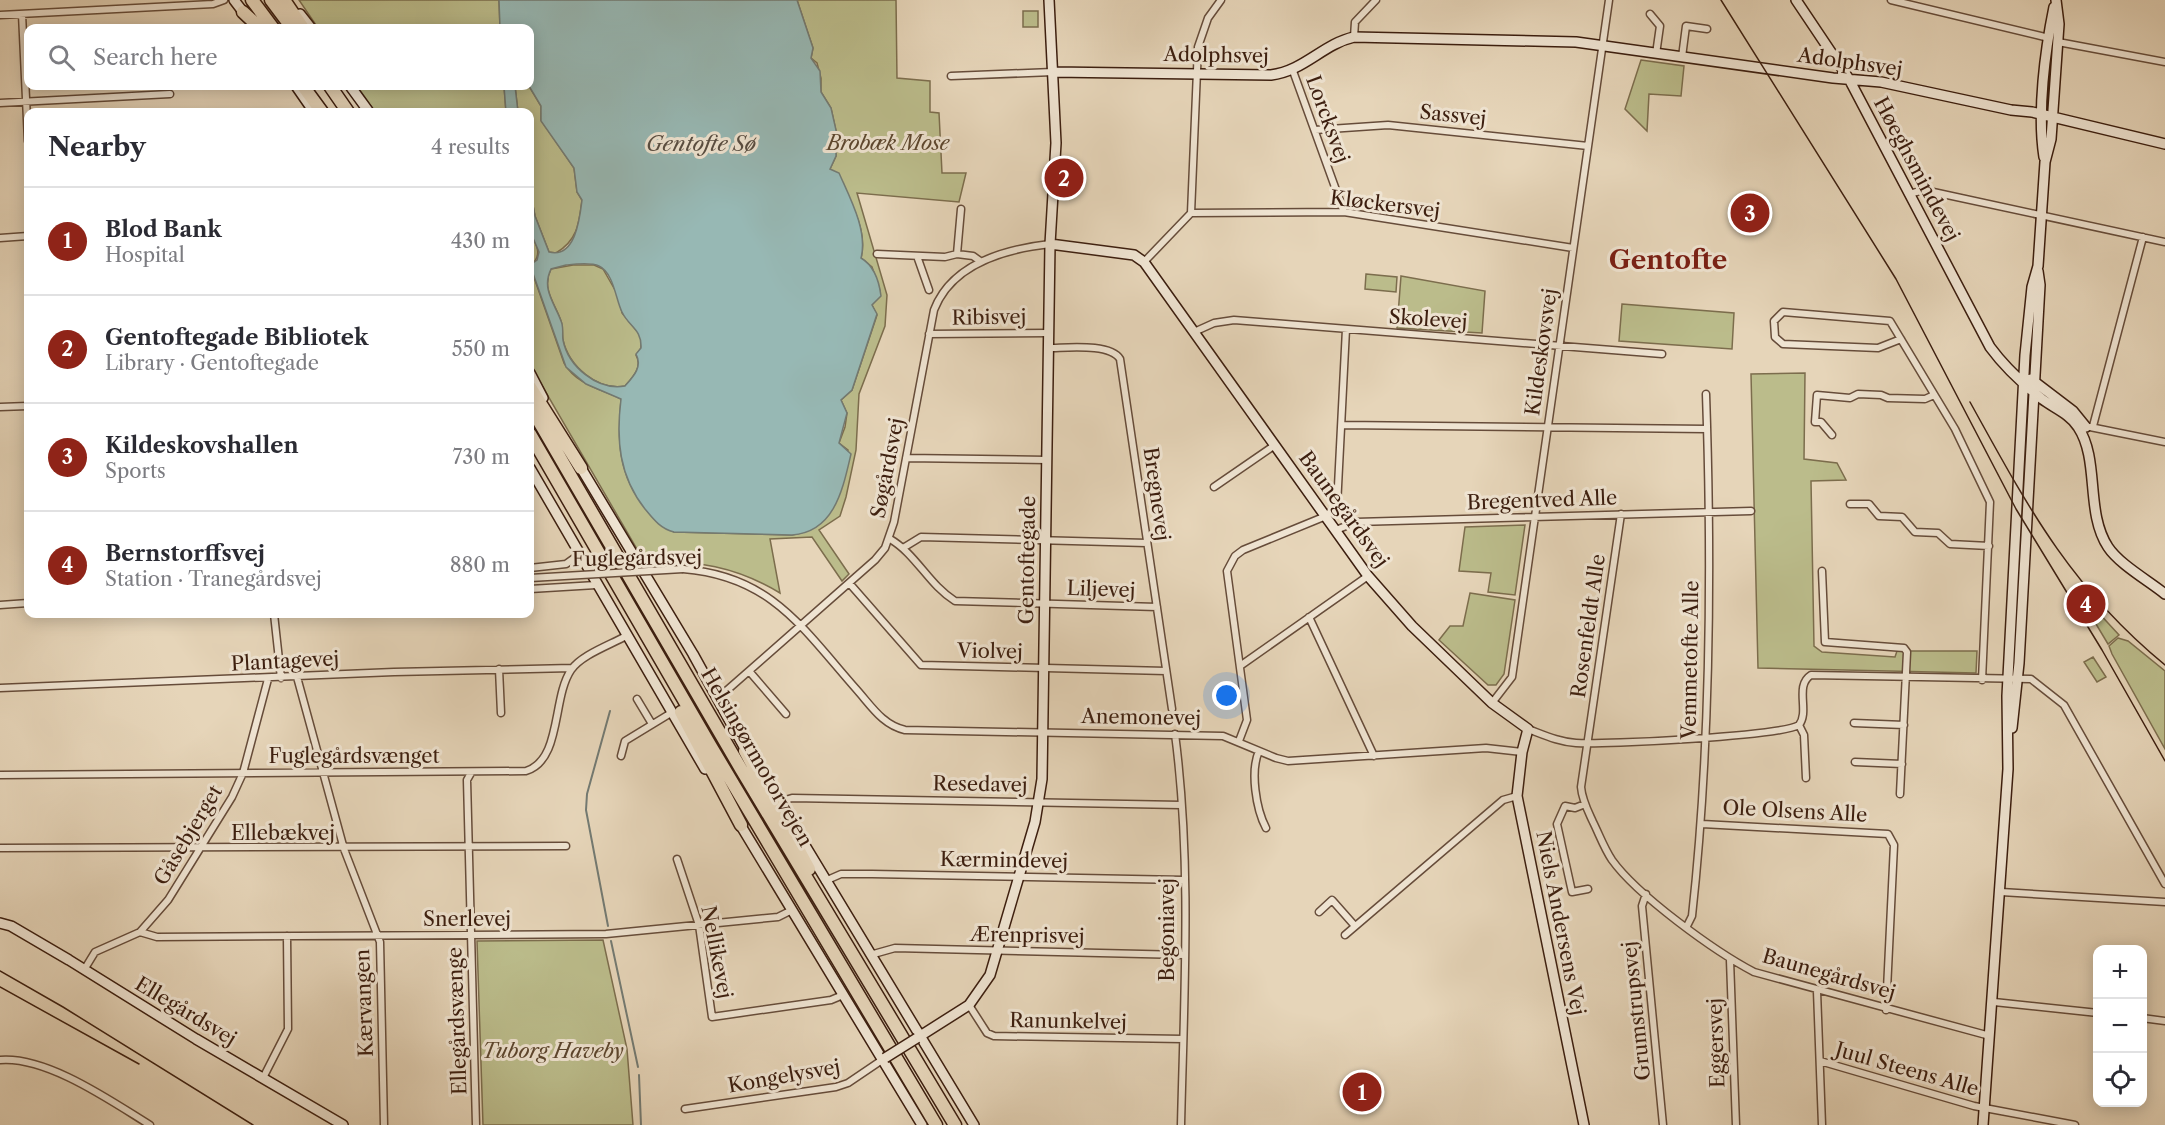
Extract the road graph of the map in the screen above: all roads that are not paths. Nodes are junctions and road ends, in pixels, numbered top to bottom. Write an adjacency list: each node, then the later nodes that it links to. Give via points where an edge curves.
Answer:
1 (224, 0): 15 (street, via 213,4)
2 (234, 0): 14 (street)
3 (252, 0): 20 (highway)
4 (271, 0): 21 (highway)
5 (284, 0): 22 (highway)
6 (290, 0): 23 (street)
7 (1049, 0): 33 (street, Gentoftegade)
8 (1221, 0): 34 (street, via 1202,33)
9 (1376, 0): 25 (street, via 1355,22)
10 (1609, 0): 27 (street, Kildeskovsvej)
11 (1796, 0): 36 (street, Høeghsmindevej)
12 (1891, 0): 26 (street)
13 (2056, 0): 26 (street)
14 (243, 12): 18 (street); 19 (highway)
15 (22, 14): 17 (street); 30 (street)
16 (1650, 14): 28 (street, via 1660,26)
17 (0, 15)
18 (252, 24)
19 (256, 24)
20 (270, 24)
21 (289, 24)
22 (300, 24)
23 (308, 24)
24 (1707, 28): 29 (street, via 1686,26)
25 (1354, 37): 27 (street, Adolphsvej); 32 (street, Adolphsvej, via 1335,42)
26 (2053, 40): 31 (street); 54 (street)
27 (1602, 46): 28 (street, Adolphsvej); 57 (street, Kildeskovsvej)
28 (1656, 54): 29 (street, Adolphsvej)
29 (1682, 57): 36 (street, Adolphsvej)
30 (24, 58)
31 (2165, 62)
32 (1293, 70): 34 (street, Adolphsvej, via 1271,75); 55 (street, Lorcksvej)
33 (1053, 72): 34 (street, Adolphsvej); 35 (street); 67 (street, Gentoftegade, via 1056,143)
34 (1196, 74): 61 (street)
35 (951, 76)
36 (1849, 79): 54 (street, Adolphsvej, via 1881,82); 58 (street, Høeghsmindevej)
37 (25, 90): 45 (street)
38 (299, 90): 48 (street)
39 (306, 90): 49 (highway)
40 (315, 90): 50 (highway)
41 (333, 90): 51 (highway)
42 (342, 90): 52 (highway)
43 (353, 90): 53 (street)
44 (170, 94): 45 (street)
45 (26, 102): 46 (street); 47 (street)
46 (0, 103)
47 (26, 108)
48 (311, 108)
49 (319, 108)
50 (327, 108)
51 (345, 108)
52 (354, 108)
53 (366, 108)
54 (2048, 118): 56 (street, Adolphsvej); 62 (street)
55 (1315, 130): 57 (street, Sassvej, via 1388,125); 60 (street, Lorcksvej)
56 (2165, 144)
57 (1587, 146): 68 (street, Kildeskovsvej)
58 (1909, 194): 62 (street, via 1924,190); 81 (street, Høeghsmindevej)
59 (962, 209): 70 (street)
60 (1344, 212): 61 (street, Kløckersvej); 68 (street, Kløckersvej)
61 (1191, 213): 73 (street)
62 (2042, 215): 64 (street); 74 (street)
63 (24, 236): 65 (street)
64 (2143, 237): 66 (street); 97 (street)
65 (0, 238)
66 (2165, 242)
67 (1050, 244): 72 (street, Søgårdsvej); 73 (street, via 1134,255); 78 (street, Gentoftegade)
68 (1573, 248): 82 (street, Kildeskovsvej)
69 (877, 254): 71 (street)
70 (957, 254): 71 (street); 72 (street, via 974,256)
71 (917, 256): 75 (street)
72 (980, 261): 79 (street, Søgårdsvej, via 954,279 939,297)
73 (1144, 262): 77 (street, Baunegårdsvej)
74 (2037, 266): 85 (street, via 2028,317); 87 (street, via 2040,285)
75 (928, 290)
76 (1346, 329): 77 (street, Skolevej, via 1228,320); 82 (street, Skolevej); 95 (street)
77 (1194, 332): 102 (street, Baunegårdsvej)
78 (1049, 333): 79 (street, Ribisvej); 83 (street, Gentoftegade)
79 (929, 334): 103 (street, Søgårdsvej)
80 (1901, 339): 80 (street, via 1885,318 1783,312 1774,321 1775,337 1783,344 1878,348); 91 (street)
81 (1986, 340): 85 (street, Høeghsmindevej); 88 (street, via 1990,355)
82 (1559, 345): 84 (street, Skolevej); 96 (street, Kildeskovsvej)
83 (1048, 348): 104 (street, Gentoftegade); 117 (street, Bregnevej, via 1104,349 1120,359)
84 (1662, 354)
85 (2024, 378): 87 (street, Høeghsmindevej); 88 (street)
86 (534, 380): 105 (street)
87 (2034, 387): 97 (street, Høeghsmindevej); 148 (street)
88 (2023, 392): 147 (street)
89 (534, 393): 105 (highway)
90 (1706, 394): 98 (street, Vemmetofte Alle)
91 (1934, 395): 99 (street, via 1925,399 1888,398 1881,394 1850,398 1817,395 1815,422 1821,422); 118 (street, via 1987,493 1991,511)
92 (24, 406): 93 (street)
93 (0, 407)
94 (534, 413): 212 (highway, Helsingørmotorvejen)
95 (1342, 425): 96 (street); 112 (street, via 1338,502)
96 (1547, 426): 98 (street); 113 (street, Kildeskovsvej)
97 (2087, 428): 101 (street); 128 (street, via 2099,527 2107,546)
98 (1707, 429): 110 (street, Vemmetofte Alle)
99 (1832, 435)
100 (534, 441): 133 (highway, Helsingørmotorvejen)
101 (2165, 441)
102 (1275, 445): 107 (street); 112 (street, Baunegårdsvej)
103 (906, 458): 104 (street); 115 (street, Søgårdsvej)
104 (1047, 460): 116 (street, Gentoftegade)
105 (581, 468): 153 (street)
106 (534, 478): 120 (street)
107 (1214, 487)
108 (1850, 504): 118 (street, via 1869,504 1879,516 1902,517 1915,532 1938,533 1950,544)
109 (1751, 511): 110 (street, Bregentved Alle)
110 (1710, 512): 111 (street, Bregentved Alle); 166 (street, Vemmetofte Alle)
111 (1621, 514): 113 (street, Bregentved Alle); 168 (street, Rosenfeldt Alle)
112 (1326, 516): 114 (street, Baunegårdsvej); 138 (street, via 1243,550 1230,563 1227,580)
113 (1535, 516): 114 (street, Bregentved Alle, via 1356,522); 154 (street, Kildeskovsvej, via 1512,677)
114 (1336, 530): 123 (street, Baunegårdsvej)
115 (890, 539): 119 (street, Liljevej); 125 (street, Søgårdsvej, via 875,560)
116 (1046, 541): 117 (street); 119 (street, via 921,537); 130 (street, Gentoftegade)
117 (1147, 543): 132 (street, Bregnevej)
118 (1989, 546): 150 (street)
119 (903, 548): 130 (street, Liljevej, via 941,592 955,601)
120 (580, 555): 121 (street, Fuglegårdsvej, via 566,564); 126 (street)
121 (534, 568)
122 (1822, 571): 146 (street, via 1824,642 1904,648)
123 (1368, 576): 134 (street); 154 (street, Baunegårdsvej, via 1412,626)
124 (534, 578): 136 (street, Fuglegårdsvej, bridge, via 706,571 750,585 784,608)
125 (849, 584): 136 (street, Søgårdsvej); 141 (street, Violvej, via 921,665)
126 (596, 585): 127 (street, Fuglegårdsvej); 137 (street)
127 (534, 589)
128 (2165, 594)
129 (24, 603): 131 (street)
130 (1045, 604): 132 (street, Liljevej); 141 (street, Gentoftegade)
131 (0, 605)
132 (1157, 607): 142 (street, Bregnevej)
133 (634, 615): 189 (highway, via 634,622); 244 (highway, Helsingørmotorvejen)
134 (1309, 617): 138 (street); 174 (street)
135 (274, 618): 145 (street)
136 (800, 625): 143 (street, Søgårdsvej); 164 (street, Anemonevej, via 893,727)
137 (626, 636): 139 (street); 157 (street)
138 (1240, 666): 167 (street, via 1247,720)
139 (572, 668): 140 (street, Plantagevej); 179 (street, Fuglegårdsvænget, via 541,764 526,771)
140 (499, 669): 144 (street, Plantagevej); 156 (street)
141 (1043, 669): 142 (street, Violvej); 164 (street, Gentoftegade)
142 (1166, 670): 155 (street, Bregnevej)
143 (748, 671): 153 (street, Søgårdsvej); 158 (street)
144 (297, 677): 145 (street, Plantagevej); 178 (street, Kærvangen)
145 (280, 678): 149 (street, Plantagevej)
146 (1907, 678): 150 (street); 161 (street, via 1818,674 1807,678); 162 (street)
147 (2008, 678): 148 (street); 150 (street); 169 (street)
148 (2018, 678): 169 (street); 200 (street, via 2031,679 2064,705)
149 (268, 679): 151 (street, Plantagevej); 177 (street, Gåsebjerget)
150 (1982, 680)
151 (0, 688)
152 (637, 699): 160 (street)
153 (717, 699): 170 (street)
154 (1492, 703): 163 (street, Baunegårdsvej)
155 (1172, 709)
156 (501, 712)
157 (671, 713): 160 (street); 189 (street)
158 (786, 714)
159 (1854, 723): 162 (street)
160 (652, 724): 173 (street, via 625,741)
161 (1799, 725): 166 (street, via 1765,732); 181 (street, via 1804,735)
162 (1904, 725): 176 (street)
163 (1528, 729): 168 (street, Baunegårdsvej, via 1553,739); 172 (street, Niels Andersens Vej)
164 (1042, 731): 165 (street, Anemonevej); 184 (street, Gentoftegade)
165 (1175, 735): 167 (street, Anemonevej, via 1223,736); 187 (street, Begoniavej)
166 (1704, 736): 168 (street); 188 (street, Vemmetofte Alle)
167 (1239, 741): 171 (street, Anemonevej)
168 (1588, 743): 186 (street, Baunegårdsvej, via 1581,787)
169 (2009, 749): 202 (street)
170 (746, 751): 185 (street); 212 (highway, via 836,919)
171 (1259, 751): 174 (street, Anemonevej, via 1288,760); 190 (street, via 1254,765)
172 (1522, 752): 174 (street, Anemonevej, via 1486,748); 183 (street, Niels Andersens Vej)
173 (621, 756)
174 (1374, 756)
175 (1855, 762): 176 (street)
176 (1902, 764): 182 (street)
177 (243, 773): 178 (street, Fuglegårdsvænget); 180 (street, Fuglegårdsvænget); 194 (street, Gåsebjerget)
178 (322, 773): 179 (street, Fuglegårdsvænget); 195 (street, Kærvangen)
179 (471, 773): 193 (street, Ellegårdsvænge, via 467,780)
180 (0, 775)
181 (1806, 778)
182 (1900, 794)
183 (1517, 796): 209 (street, via 1503,800); 248 (street, Niels Andersens Vej)
184 (1039, 801): 185 (street, Resedavej, via 792,798); 187 (street, Resedavej); 197 (street, Gentoftegade)
185 (778, 802): 198 (street)
186 (1585, 804): 201 (street, via 1565,806 1557,824 1572,892); 203 (street, Baunegårdsvej, via 1610,858)
187 (1181, 806): 199 (street, Begoniavej)
188 (1702, 824): 210 (street, Vemmetofte Alle, via 1692,916); 226 (street, Ole Olsens Alle, via 1888,834 1894,846)
189 (741, 825): 205 (street)
190 (1266, 828)
191 (566, 846): 193 (street, Ellebækvej)
192 (0, 848): 194 (street, Ellebækvej)
193 (470, 848): 195 (street, Ellebækvej); 213 (street, Ellegårdsvænge)
194 (199, 849): 195 (street, Ellebækvej); 211 (street, Gåsebjerget, via 168,900)
195 (344, 849): 216 (street, Kærvangen)
196 (677, 859): 208 (street, Nellikevej)
197 (1019, 876): 198 (street, Kærmindevej, via 841,874); 199 (street, Kærmindevej); 217 (street, Gentoftegade)
198 (825, 880): 218 (street)
199 (1184, 880): 219 (street, Begoniavej)
200 (2165, 884)
201 (1588, 889)
202 (2001, 892): 204 (street); 224 (street)
203 (1646, 894): 210 (street, Baunegårdsvej); 249 (street, Grumstrupsvej, via 1642,906)
204 (2165, 902)
205 (792, 910): 208 (street, Snerlevej, via 778,917); 223 (street)
206 (1319, 912): 209 (street, via 1332,900)
207 (0, 919): 221 (street, Ellegårdsvej)
208 (699, 925): 213 (street, Snerlevej, via 606,934); 223 (street, Nellikevej, via 712,1017 831,1000)
209 (1354, 926): 214 (street)
210 (1687, 926): 220 (street, Baunegårdsvej)
211 (140, 932): 215 (street, Snerlevej, via 157,937); 221 (street, Gåsebjerget, via 95,952)
212 (838, 932): 245 (highway, Helsingørmotorvejen)
213 (472, 935): 216 (street, Snerlevej); 242 (street, Ellegårdsvænge)
214 (1345, 935)
215 (287, 936): 216 (street, Snerlevej); 236 (street, via 288,1029)
216 (378, 936): 241 (street, Kærvangen)
217 (997, 951): 218 (street, Ærenprisvej, via 896,948); 219 (street, Ærenprisvej); 225 (street, Gentoftegade, via 990,975)
218 (870, 955): 230 (street)
219 (1184, 955): 232 (street, Begoniavej)
220 (1730, 960): 222 (street, Baunegårdsvej, via 1767,977); 250 (street, Eggersvej)
221 (84, 970): 236 (street, Ellegårdsvej)
222 (1817, 991): 226 (street, Baunegårdsvej); 235 (street)
223 (843, 994): 233 (street)
224 (1994, 1002): 227 (street); 231 (street)
225 (969, 1005): 230 (street, Gentoftegade); 232 (street, Ranunkelvej, via 987,1033 994,1036)
226 (1886, 1010): 231 (street, Baunegårdsvej)
227 (2093, 1013)
228 (2147, 1019): 229 (street)
229 (2165, 1021)
230 (918, 1036): 233 (street, Gentoftegade, bridge); 246 (street)
231 (1991, 1037): 238 (street)
232 (1183, 1039): 247 (street, Begoniavej)
233 (884, 1059): 237 (street, Kongelysvej, via 836,1087); 243 (street)
234 (0, 1060): 239 (street, via 58,1073)
235 (1820, 1061): 238 (street, Juul Steens Alle); 251 (street)
236 (263, 1078): 240 (street, Ellegårdsvej)
237 (686, 1108)
238 (1985, 1108): 252 (street); 253 (street, Juul Steens Alle)
239 (150, 1125)
240 (343, 1125)
241 (384, 1125)
242 (476, 1125)
243 (922, 1125)
244 (936, 1125)
245 (955, 1125)
246 (974, 1125)
247 (1181, 1125)
248 (1584, 1125)
249 (1663, 1125)
250 (1736, 1125)
251 (1822, 1125)
252 (1983, 1125)
253 (2075, 1125)

